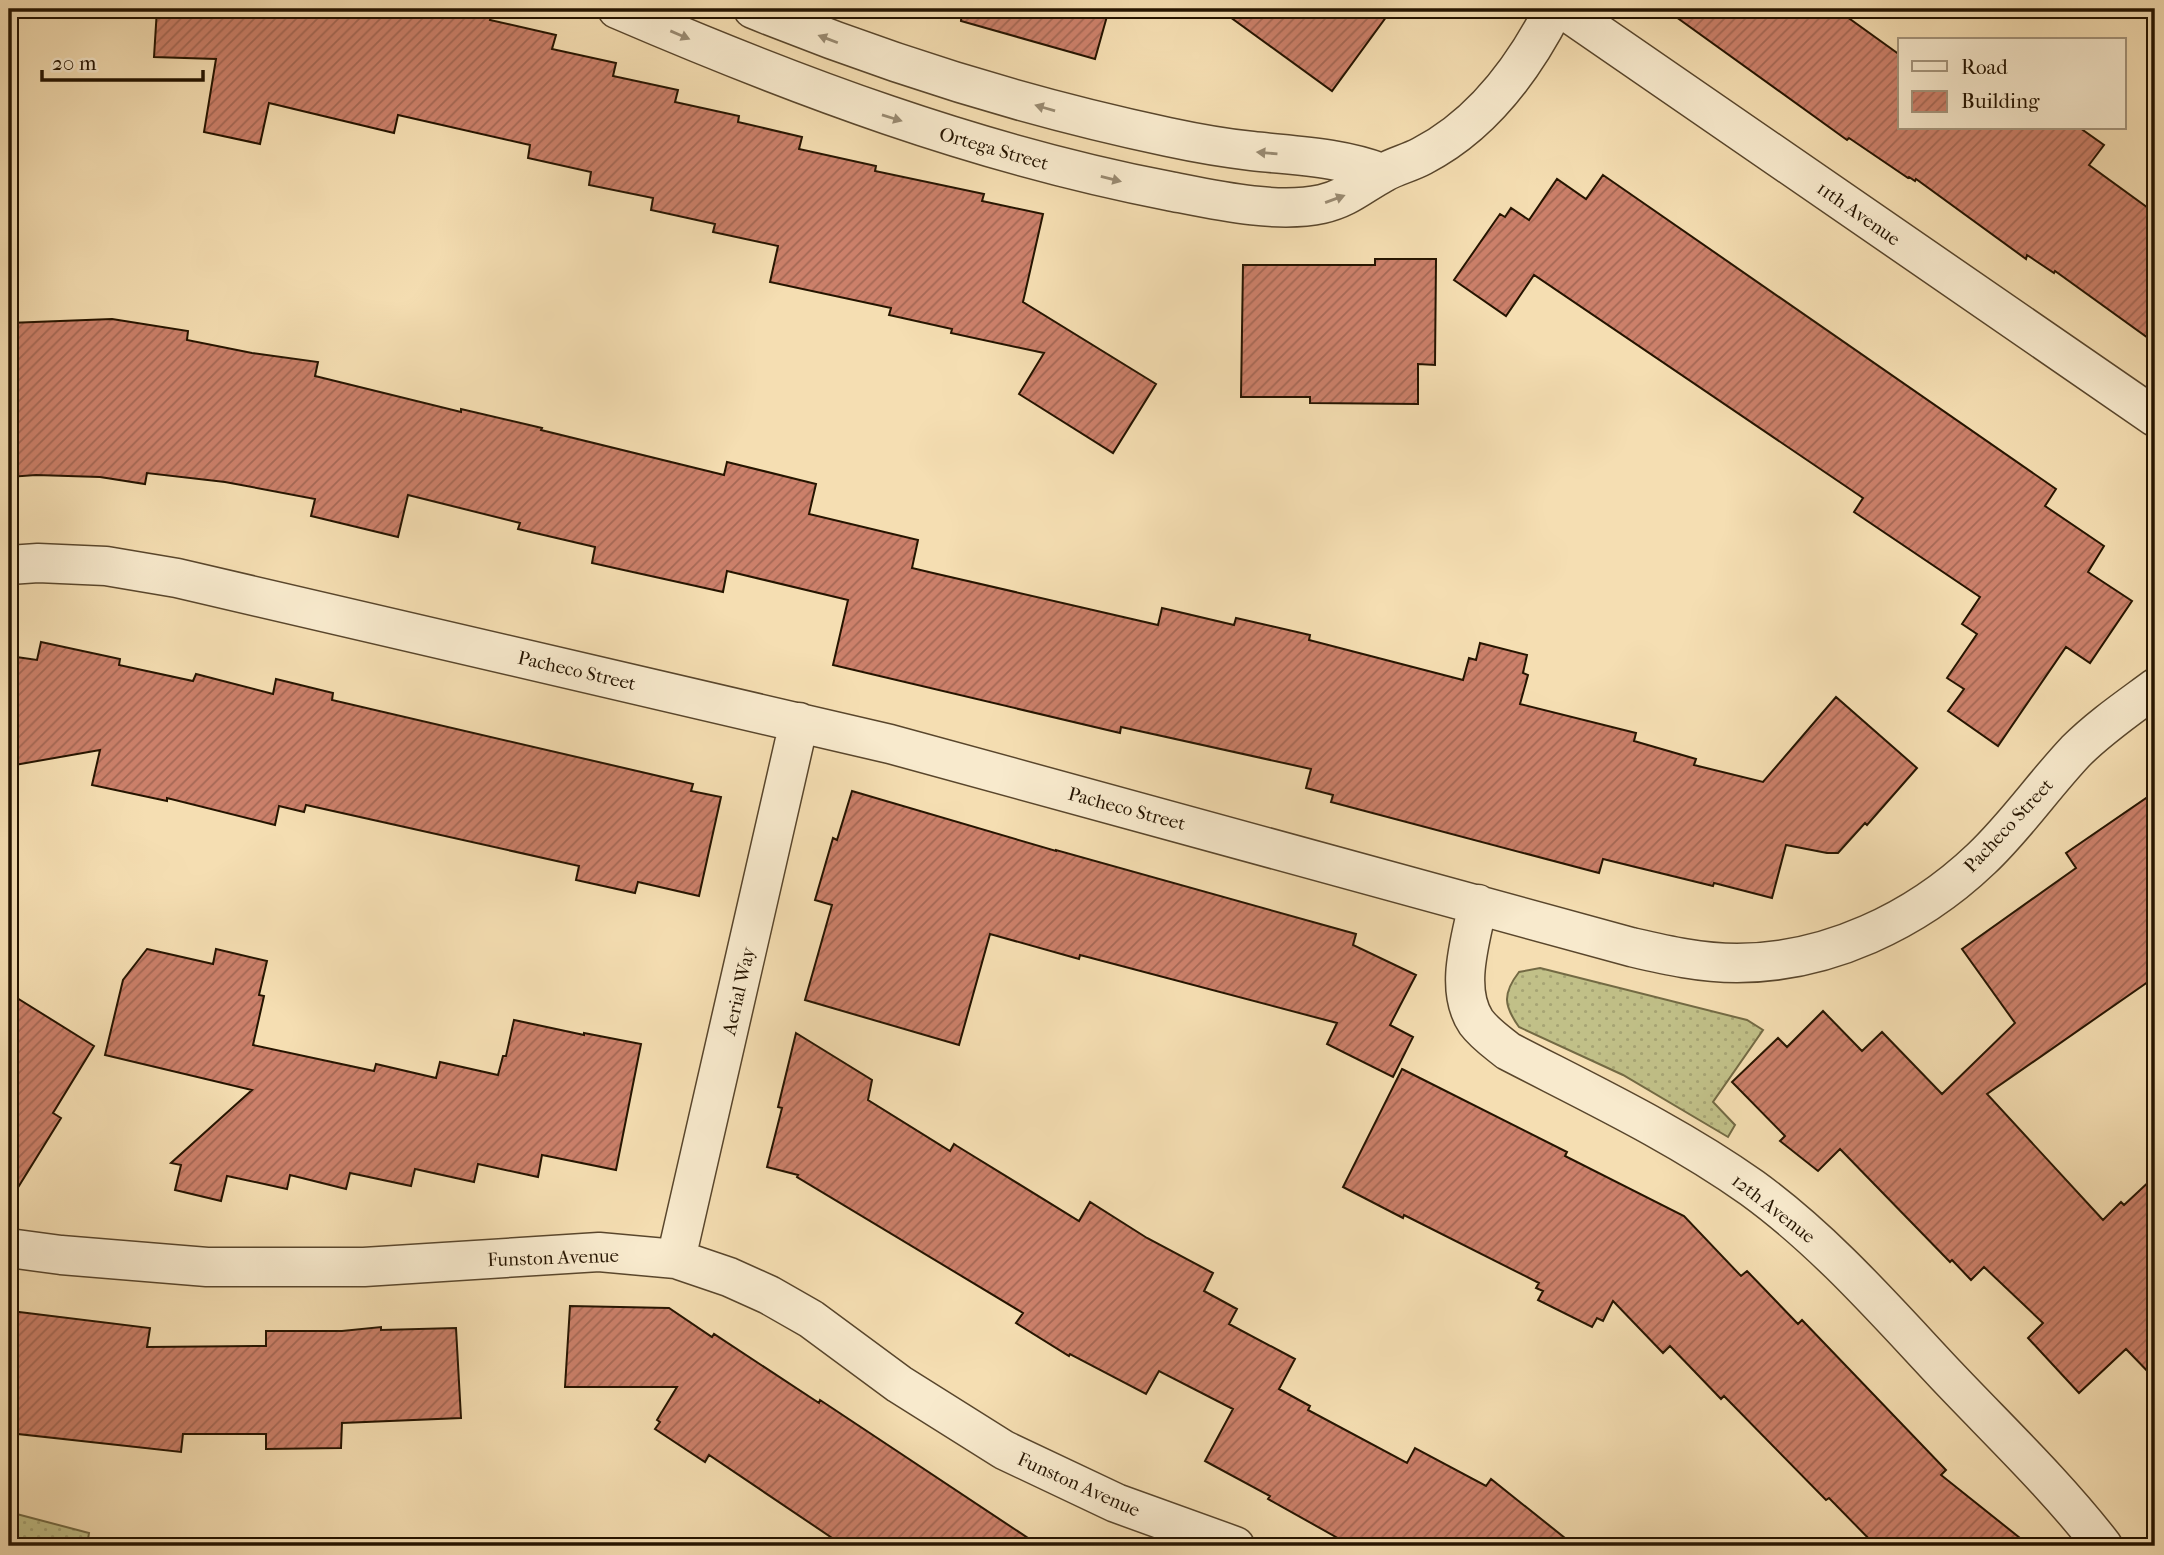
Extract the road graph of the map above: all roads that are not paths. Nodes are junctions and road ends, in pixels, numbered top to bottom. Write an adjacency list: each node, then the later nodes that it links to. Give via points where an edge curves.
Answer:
1 (617, 9): 5 (street, Ortega Street, one-way to 5, via 887,116 1133,184 1294,208 1355,192)
2 (753, 9): 5 (street, one-way to 2, via 1356,163 1201,144 1062,113 904,67)
3 (1554, 9): 5 (street, Ortega Street, via 1518,71 1491,103 1422,156)
4 (1563, 9): 6 (street, 11th Avenue)
5 (1382, 173)
6 (2155, 417)
7 (9, 565): 9 (street, Pacheco Street, via 106,566 177,578)
8 (2155, 688): 10 (street, Pacheco Street, via 2078,750 2011,828 1946,889 1864,937 1819,952 1737,963 1685,960)
9 (799, 722): 10 (street, Pacheco Street); 12 (street, Aerial Way)
10 (1478, 904): 14 (street, 12th Avenue, via 1465,977 1475,1020 1490,1037 1508,1051 1693,1148 1802,1228 2032,1465)
11 (9, 1248): 12 (street, Funston Avenue, via 207,1267 364,1267 599,1252)
12 (676, 1259): 13 (street, Funston Avenue, via 729,1277 811,1319 899,1384 1015,1456 1116,1503)
13 (1235, 1546)
14 (2103, 1546)

